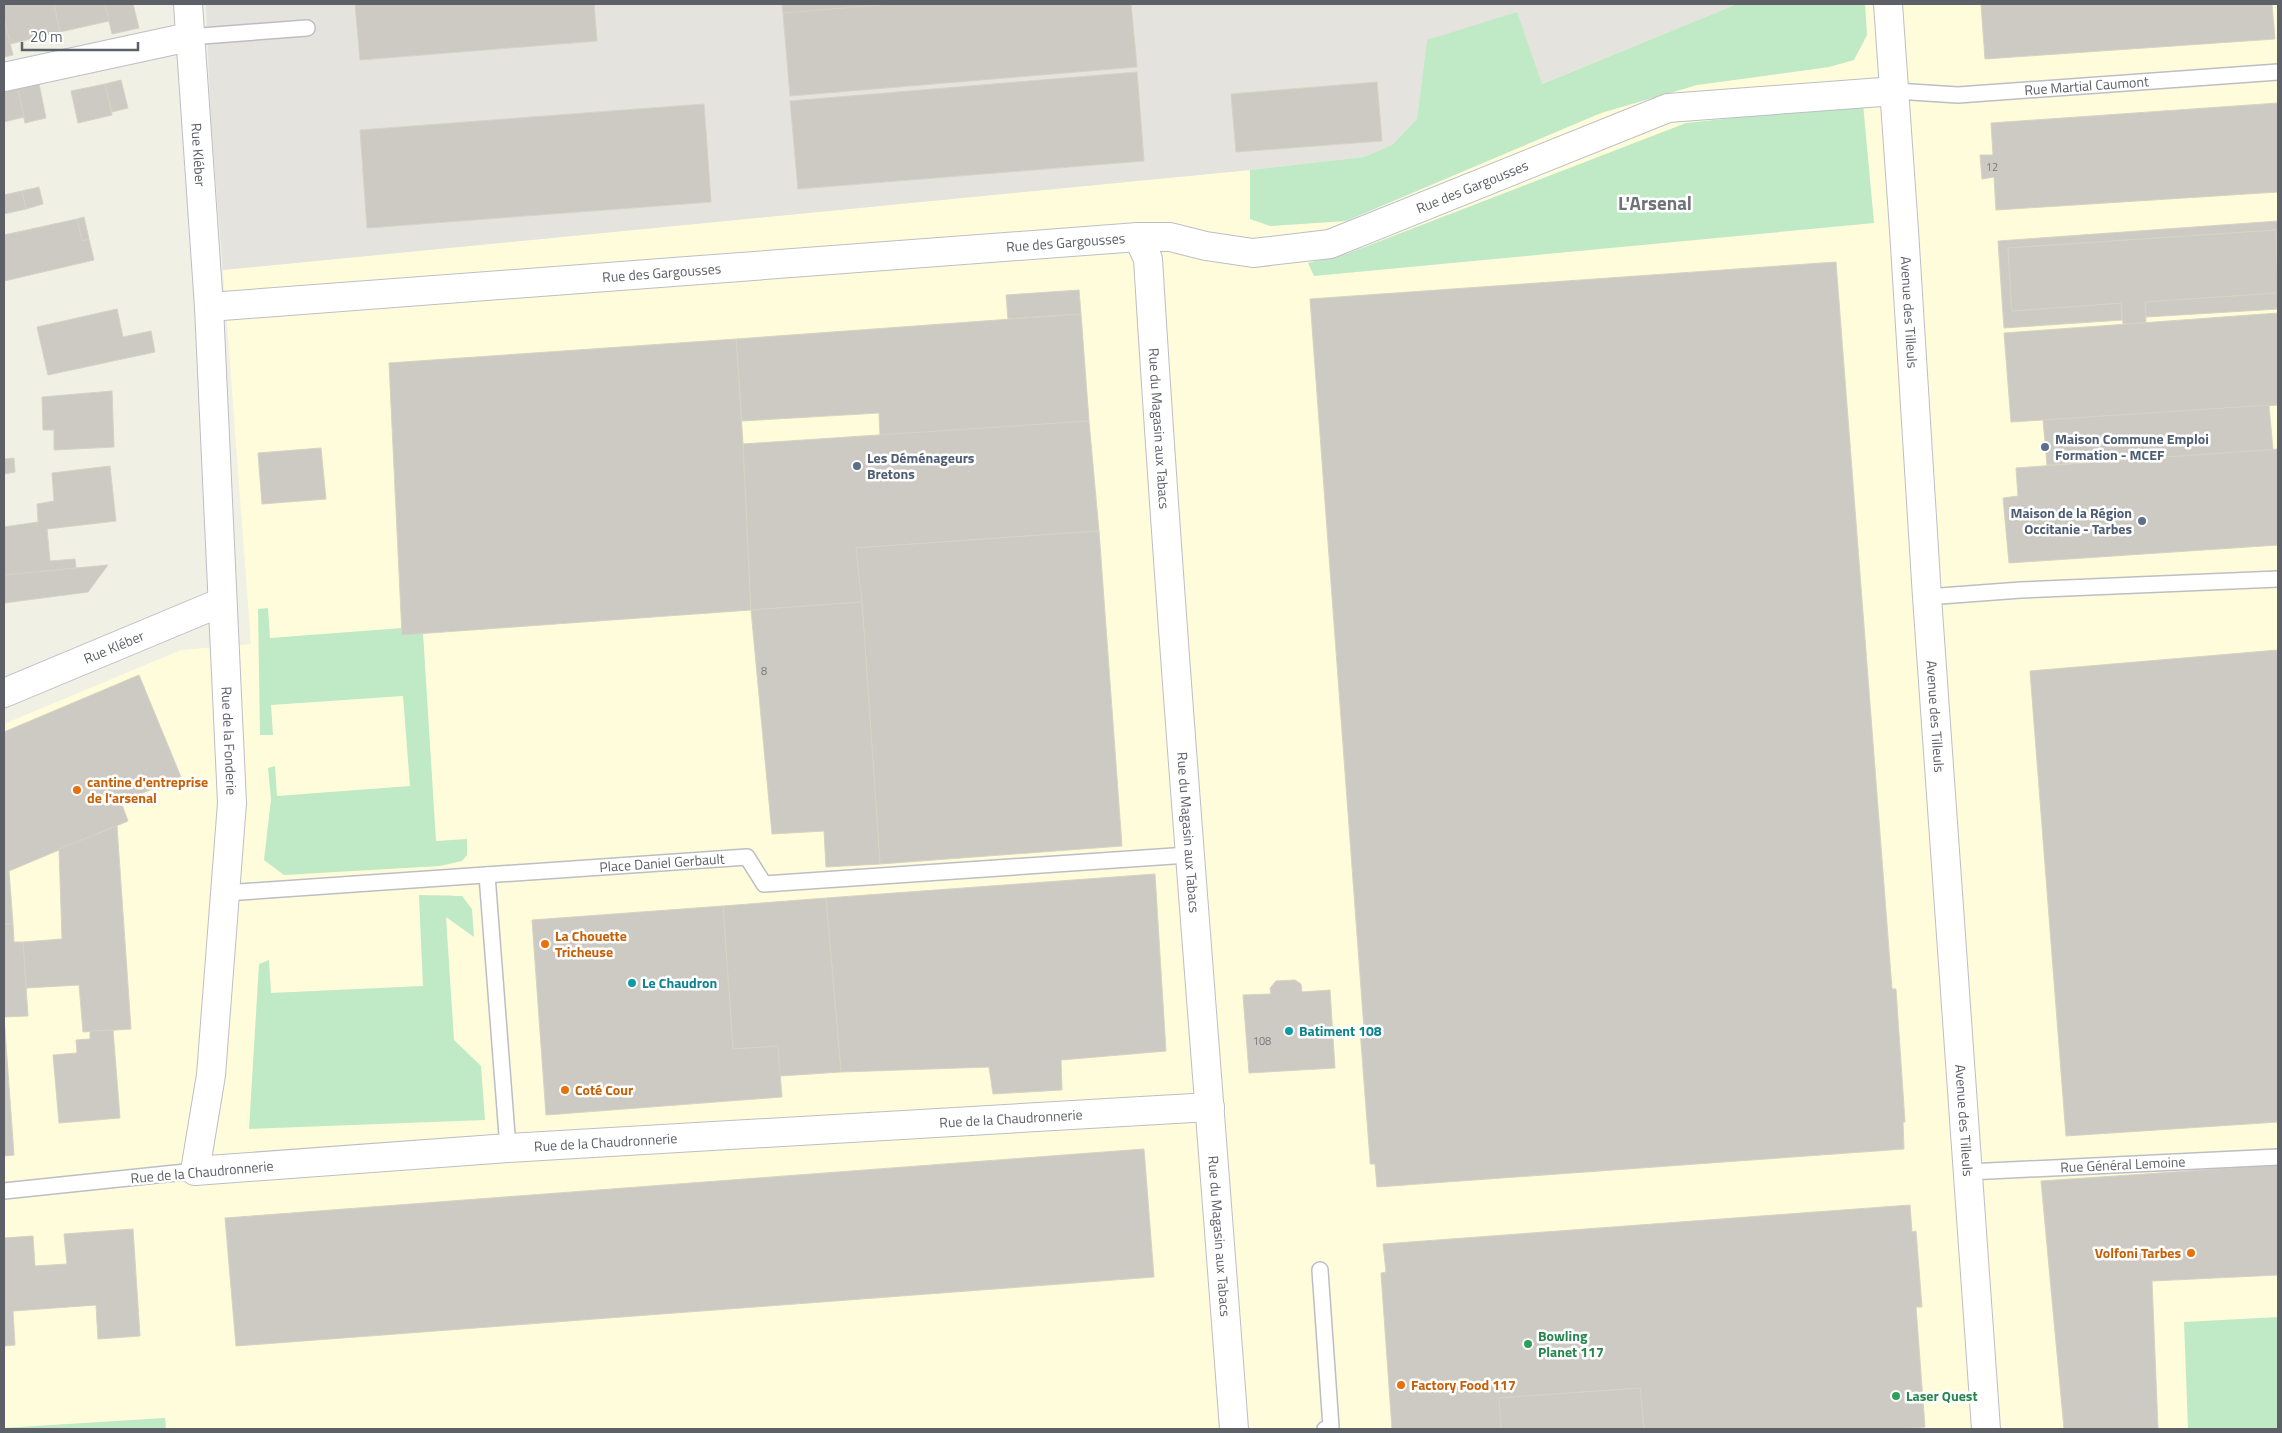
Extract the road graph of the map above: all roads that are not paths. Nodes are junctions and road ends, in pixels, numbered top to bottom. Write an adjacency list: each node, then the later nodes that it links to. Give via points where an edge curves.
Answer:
1 (188, 4): 4 (street, Rue Kléber)
2 (1888, 4): 7 (street, Avenue des Tilleuls)
3 (307, 28): 4 (lane)
4 (189, 37): 6 (street); 9 (street, Rue Kléber)
5 (2278, 72): 7 (lane, Rue Martial Caumont, via 1958,95)
6 (4, 77)
7 (1895, 91): 8 (street, Rue des Gargousses, via 1668,108 1330,244 1253,253 1170,237); 11 (street, Avenue des Tilleuls)
8 (1138, 237): 9 (street, Rue des Gargousses); 14 (street, Rue du Magasin aux Tabacs, via 1148,259)
9 (209, 307): 12 (street, Rue de la Fonderie)
10 (2278, 579): 11 (lane)
11 (1927, 597): 21 (street, Avenue des Tilleuls)
12 (222, 602): 13 (street, Rue Kléber); 16 (street, Rue de la Fonderie, via 232,803)
13 (4, 693)
14 (1188, 855): 15 (lane, Place Daniel Gerbault, via 764,884 747,857); 17 (street, Rue du Magasin aux Tabacs)
15 (487, 875): 16 (lane, Place Daniel Gerbault); 18 (lane)
16 (225, 893): 20 (street, Rue de la Fonderie, via 211,1075)
17 (1210, 1107): 18 (street, Rue de la Chaudronnerie); 24 (street, Rue du Magasin aux Tabacs)
18 (508, 1148): 20 (street, Rue de la Chaudronnerie)
19 (2278, 1157): 21 (lane, Rue Général Lemoine)
20 (195, 1171): 22 (lane, Rue de la Chaudronnerie)
21 (1968, 1172): 26 (street, Avenue des Tilleuls)
22 (4, 1191)
23 (1320, 1270): 25 (lane, via 1331,1427)
24 (1234, 1429)
25 (1325, 1429)
26 (1986, 1429)

